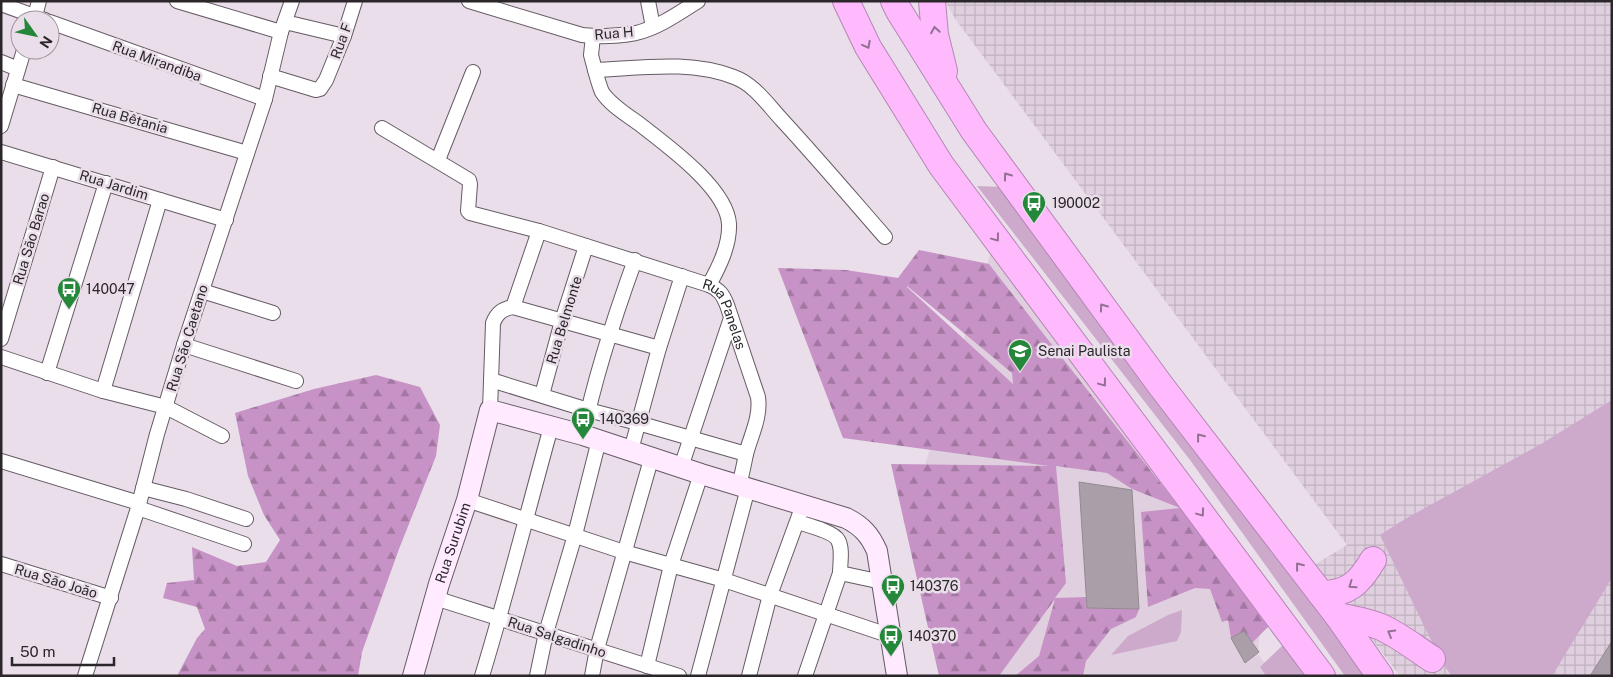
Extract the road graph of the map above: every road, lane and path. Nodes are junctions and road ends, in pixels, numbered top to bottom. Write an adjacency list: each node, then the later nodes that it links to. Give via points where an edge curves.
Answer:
1 (177, 1): 13 (street)
2 (292, 1): 13 (street, Rua São Caetano)
3 (355, 1): 15 (street, Rua F)
4 (469, 1): 16 (street)
5 (648, 1): 14 (street)
6 (698, 1): 14 (street, Rua H)
7 (846, 1): 108 (highway, one-way to 108, via 868,47 941,165)
8 (894, 1): 24 (highway)
9 (932, 1): 24 (highway, one-way to 9, via 935,35)
10 (1, 4): 11 (street)
11 (16, 10)
12 (60, 26): 25 (street, Rua Mirandiba)
13 (283, 27): 15 (street); 22 (street, Rua São Caetano)
14 (653, 27): 16 (street, Rua H, via 636,33)
15 (344, 36): 22 (street, Rua F, via 320,89)
16 (588, 36): 20 (street)
17 (21, 60): 19 (street)
18 (1, 62): 19 (street)
19 (18, 69): 23 (street)
20 (595, 70): 36 (street, via 696,68 742,80 801,141); 40 (street, via 603,93 610,101 698,173 722,202 728,215 729,231 722,260)
21 (474, 72): 30 (street)
22 (270, 76): 25 (street, Rua São Caetano)
23 (13, 85): 26 (street); 29 (street, Rua Bêtania)
24 (950, 93): 86 (highway, one-way to 24, via 1161,386 974,131)
25 (265, 99): 29 (street, Rua São Caetano)
26 (2, 119)
27 (382, 128): 30 (street)
28 (1, 152): 31 (street, Rua Jardim)
29 (247, 152): 34 (street, Rua São Caetano)
30 (438, 160): 35 (street, Rua Panelas, via 469,180 470,213)
31 (53, 167): 32 (street, Rua Jardim); 47 (street, Rua São Barao)
32 (106, 183): 33 (street, Rua Jardim); 51 (street)
33 (160, 200): 34 (street, Rua Jardim); 54 (street)
34 (226, 220): 41 (street, Rua São Caetano)
35 (539, 231): 37 (street, Rua Panelas); 42 (street)
36 (885, 237)
37 (586, 246): 38 (street, Rua Panelas); 45 (street, Rua Belmonte)
38 (635, 260): 39 (street, Rua Panelas); 46 (street)
39 (682, 276): 40 (street, Rua Panelas); 49 (street)
40 (709, 285): 44 (street, Rua Panelas, via 723,295)
41 (202, 291): 43 (street); 48 (street, Rua São Caetano)
42 (513, 307): 45 (street); 52 (street, via 496,314 493,323)
43 (273, 313)
44 (731, 318): 62 (street); 65 (street, Rua Panelas, via 759,404)
45 (562, 321): 46 (street); 55 (street, Rua Belmonte)
46 (609, 334): 49 (street); 58 (street)
47 (1, 339)
48 (184, 346): 53 (street); 56 (street, Rua São Caetano)
49 (659, 348): 59 (street)
50 (1, 357): 51 (street)
51 (47, 373): 54 (street)
52 (491, 380): 55 (street); 57 (street)
53 (296, 381)
54 (103, 391): 56 (street)
55 (542, 395): 58 (street)
56 (166, 408): 61 (street); 71 (street, Rua São Caetano)
57 (490, 410): 60 (street); 72 (street, Rua Surubim)
58 (588, 410): 59 (street); 63 (street)
59 (638, 422): 62 (street); 64 (street)
60 (551, 427): 63 (street); 76 (street)
61 (222, 436)
62 (690, 437): 65 (street); 68 (street)
63 (591, 438): 64 (street); 77 (street)
64 (631, 450): 66 (street)
65 (746, 454): 70 (street, Rua Panelas)
66 (652, 456): 68 (street); 79 (street)
67 (1, 461): 73 (street)
68 (681, 467): 69 (street)
69 (702, 474): 70 (street); 82 (street)
70 (744, 486): 74 (street); 84 (street, Rua Panelas)
71 (143, 488): 73 (street, Rua São Caetano); 75 (street)
72 (467, 500): 76 (street); 89 (street, Rua Surubim)
73 (139, 505): 78 (street); 88 (street, Rua São Caetano)
74 (800, 514): 83 (street, via 839,541); 85 (street, via 846,518 857,523 871,538 877,551); 87 (street)
75 (246, 519)
76 (525, 519): 77 (street); 92 (street)
77 (575, 534): 79 (street); 93 (street)
78 (244, 544)
79 (624, 552): 82 (street); 95 (street)
80 (1373, 560): 86 (highway, one-way to 86, via 1355,585 1341,592)
81 (1, 564): 88 (street, Rua São João)
82 (671, 565): 84 (street); 97 (street)
83 (840, 573): 85 (street); 90 (street)
84 (724, 580): 87 (street); 104 (street, Rua Panelas)
85 (882, 582): 94 (street)
86 (1321, 594): 91 (highway)
87 (770, 596): 90 (street); 105 (street)
88 (111, 598): 98 (street, Rua São Caetano)
89 (435, 598): 92 (street, Rua Salgadinho); 99 (street, Rua Surubim)
90 (825, 614): 94 (street); 106 (street)
91 (1338, 616): 96 (highway, one-way to 91, via 1382,628); 109 (highway)
92 (500, 618): 93 (street, Rua Salgadinho); 100 (street)
93 (546, 633): 95 (street, Rua Salgadinho); 101 (street)
94 (891, 636): 107 (street)
95 (596, 649): 97 (street, Rua Salgadinho); 102 (street)
96 (1432, 659)
97 (654, 670): 103 (street, Rua Salgadinho)
98 (85, 676)
99 (413, 676)
100 (482, 676)
101 (537, 676)
102 (592, 676)
103 (679, 676)
104 (698, 676)
105 (749, 676)
106 (805, 676)
107 (897, 676)
108 (1322, 676)
109 (1380, 676)

